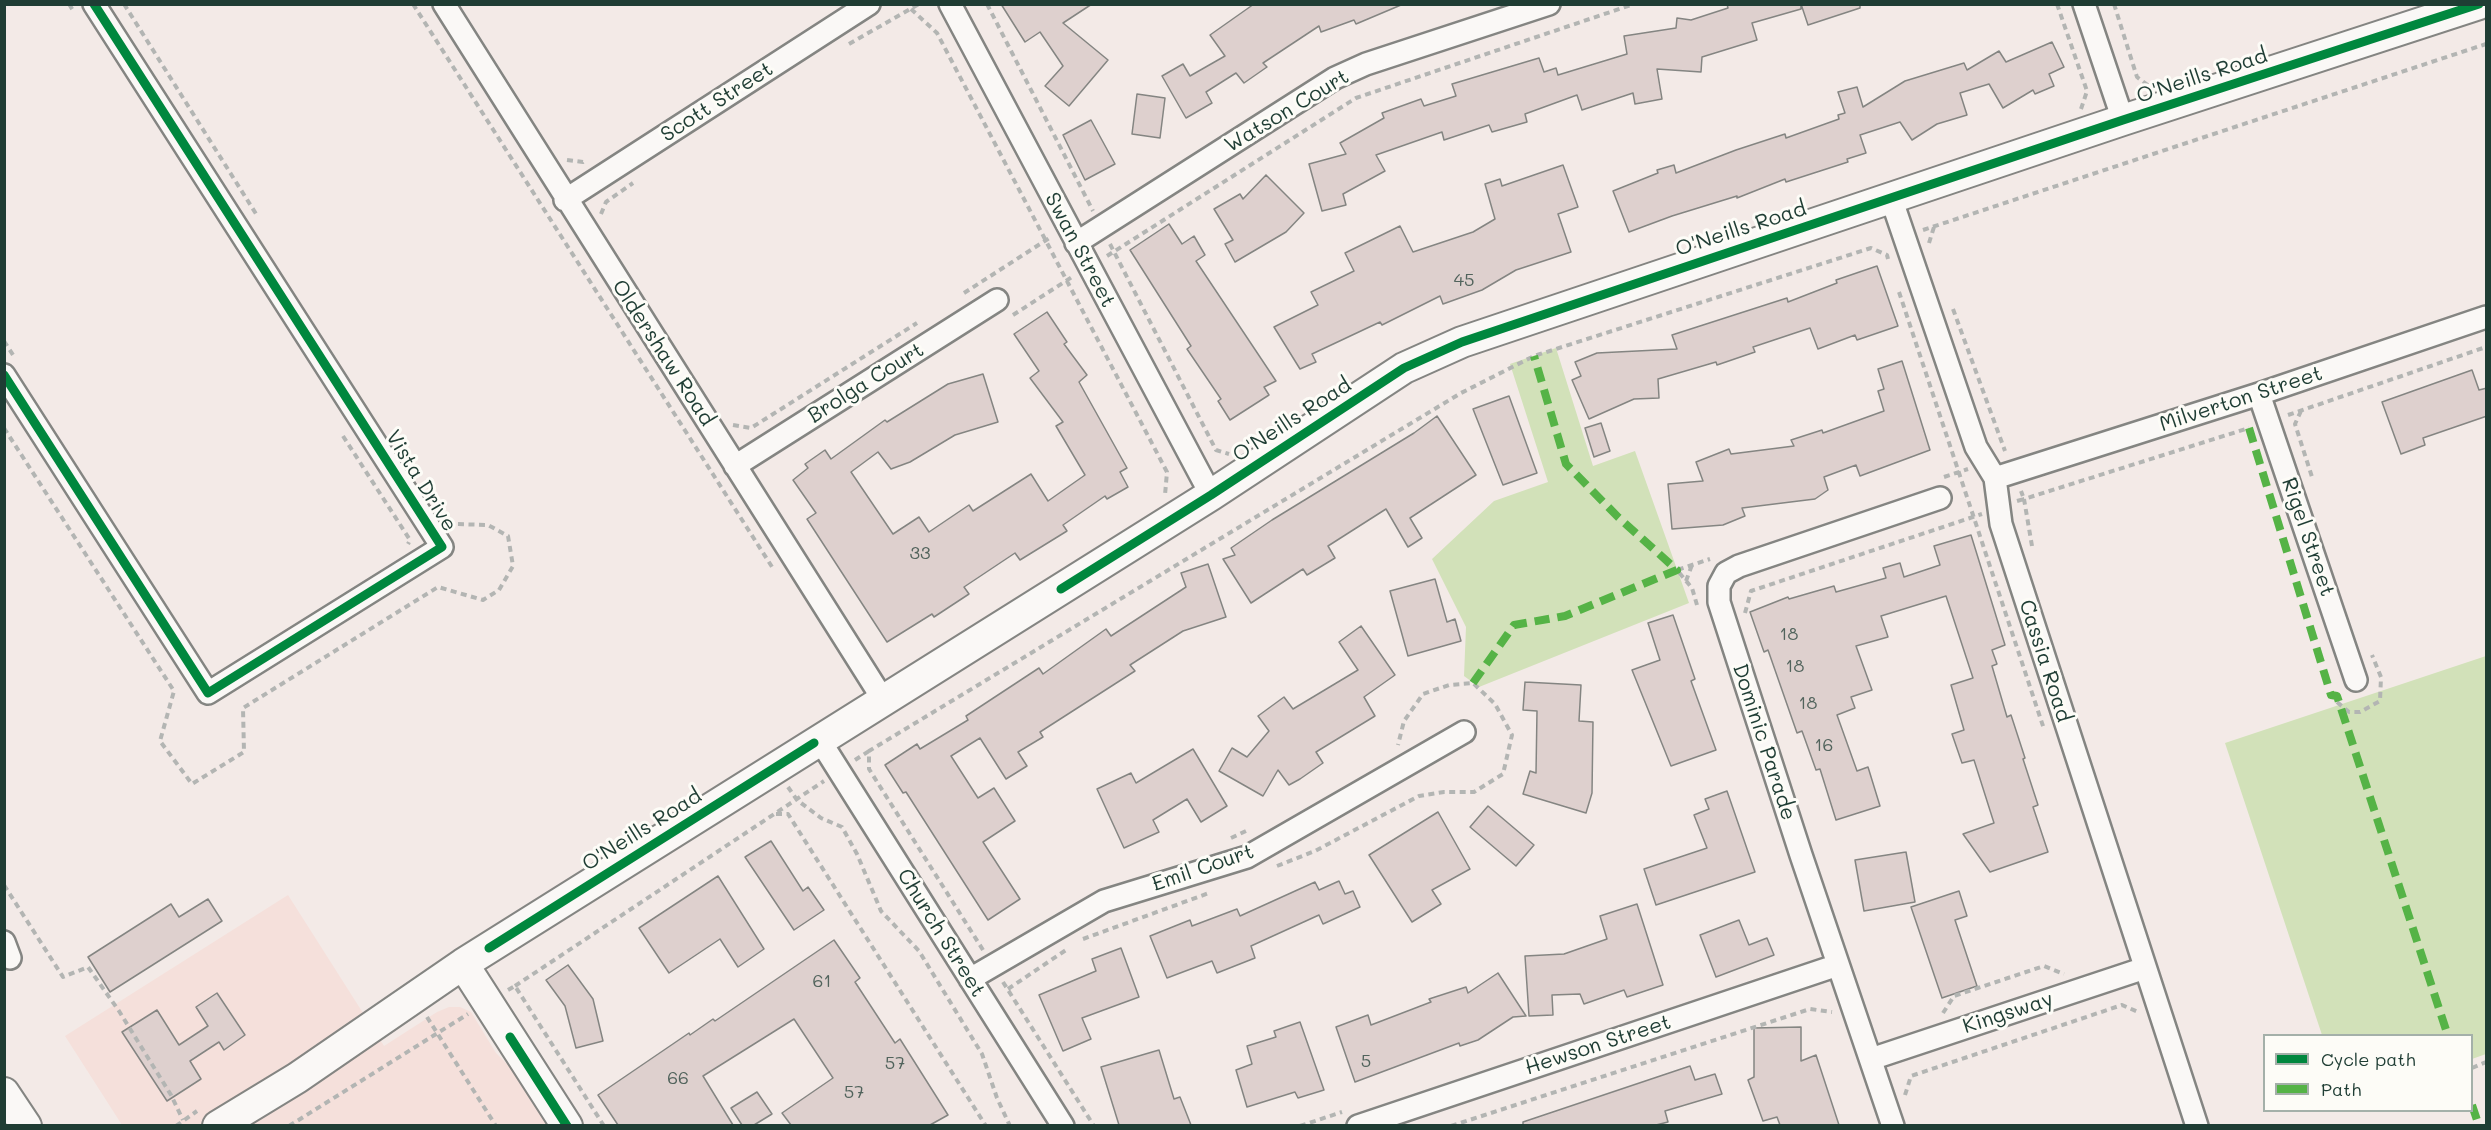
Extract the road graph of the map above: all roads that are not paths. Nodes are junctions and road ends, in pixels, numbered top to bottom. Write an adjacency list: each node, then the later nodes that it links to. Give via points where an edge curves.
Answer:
1 (94, 4): 14 (street, Vista Drive, via 442,547 208,693)
2 (444, 4): 10 (street, Oldershaw Road)
3 (869, 4): 10 (street, Scott Street)
4 (950, 4): 11 (street, Swan Street)
5 (1549, 4): 11 (street, Watson Court, via 1366,64 1335,78)
6 (2084, 4): 8 (street)
7 (2479, 4): 8 (street, O'Neills Road)
8 (2120, 111): 9 (street, O'Neills Road)
9 (1891, 198): 17 (street, Cassia Road, via 1976,447); 18 (street, O'Neills Road, via 1462,342 1404,368)
10 (565, 200): 16 (street, Oldershaw Road)
11 (1076, 243): 18 (street, Swan Street)
12 (1002, 309): 16 (street, Brolga Court)
13 (2487, 317): 15 (street, Milverton Street)
14 (11, 368)
15 (2259, 394): 17 (street, Milverton Street); 20 (street, Rigel Street)
16 (735, 466): 21 (street, Oldershaw Road)
17 (1990, 470): 26 (street, Cassia Road, via 2001,524)
18 (1205, 484): 21 (street, O'Neills Road)
19 (1938, 489): 25 (street, Dominic Parade, via 1739,566 1726,573 1719,586 1719,602)
20 (2356, 680)
21 (884, 701): 23 (street, O'Neills Road)
22 (1464, 732): 27 (street, Emil Court, via 1246,857 1104,901)
23 (819, 739): 24 (street, O'Neills Road); 27 (street, Church Street)
24 (463, 964): 30 (street, O'Neills Road, via 297,1078); 32 (street)
25 (1829, 968): 28 (street, Dominic Parade); 34 (street, Hewson Street)
26 (2135, 972): 28 (street, Kingsway); 36 (street, Cassia Road)
27 (970, 979): 33 (street, Church Street)
28 (1871, 1059): 35 (street, Dominic Parade)
29 (4, 1093): 31 (street)
30 (210, 1117)
31 (26, 1125)
32 (567, 1125)
33 (1063, 1125)
34 (1358, 1125)
35 (1893, 1125)
36 (2198, 1125)

